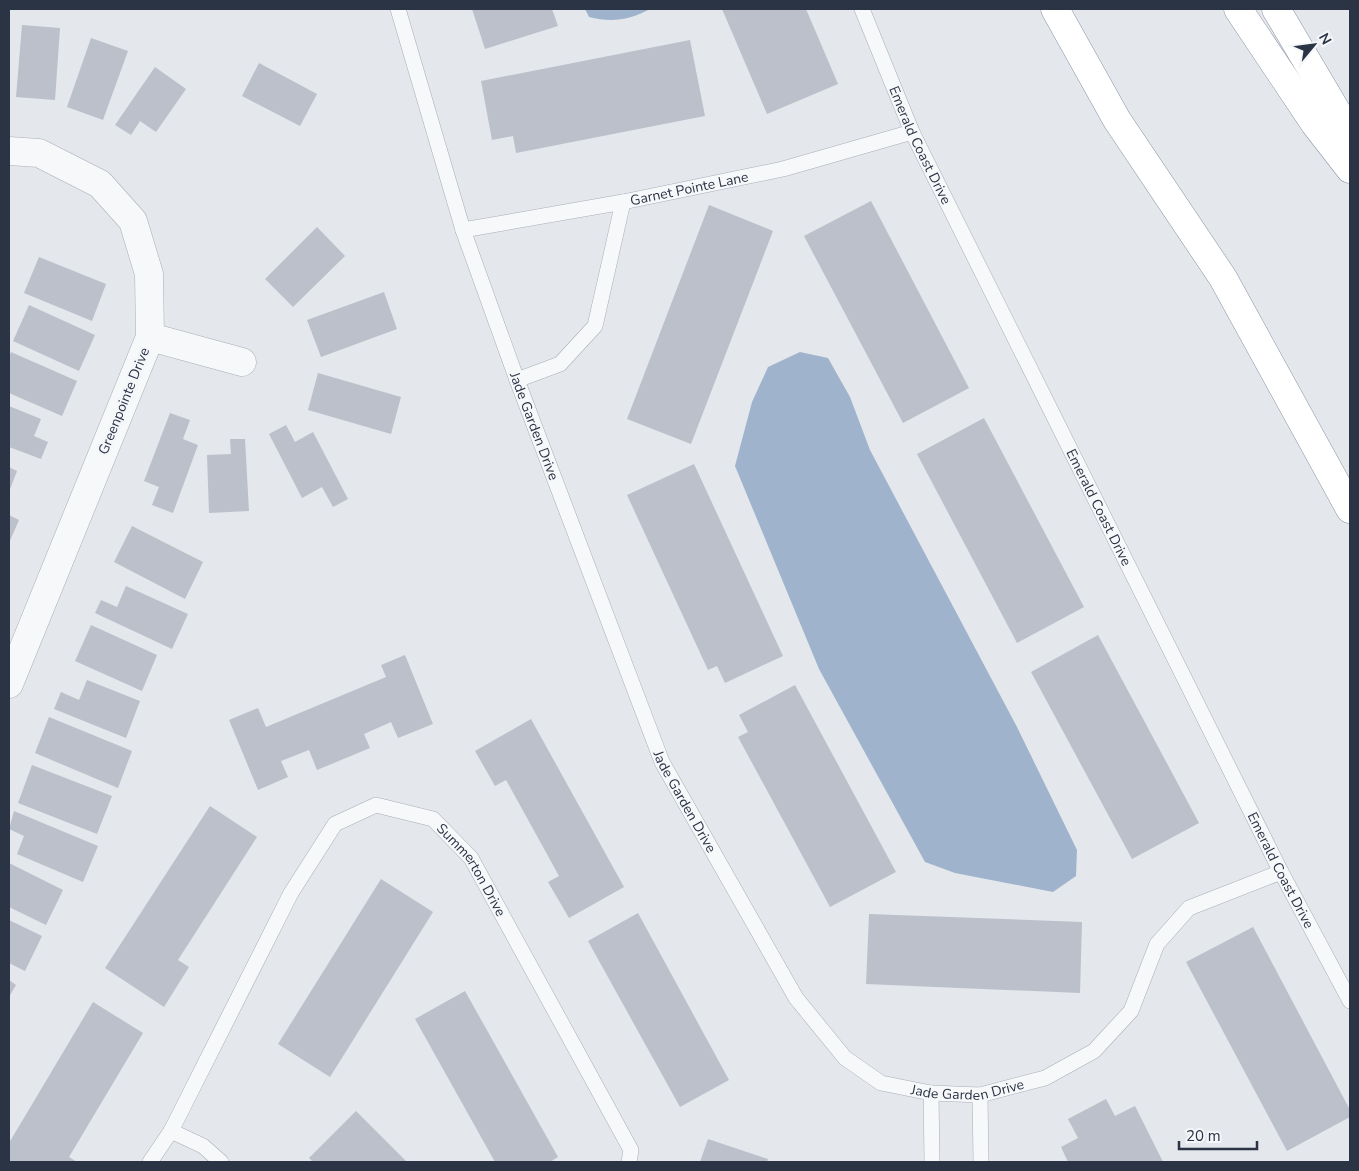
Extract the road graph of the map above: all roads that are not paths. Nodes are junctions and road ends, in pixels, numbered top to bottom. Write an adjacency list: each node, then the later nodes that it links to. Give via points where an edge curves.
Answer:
1 (398, 9): 11 (lane, Jade Garden Drive)
2 (862, 9): 6 (lane, Emerald Coast Drive)
3 (1055, 9): 15 (highway, via 1117,120 1223,278)
4 (1238, 9): 9 (highway, via 1315,124)
5 (1276, 9): 7 (highway)
6 (912, 132): 10 (lane, Garnet Pointe Lane, via 783,169); 17 (lane, Emerald Coast Drive)
7 (1350, 134)
8 (9, 151): 12 (street, Greenpointe Drive, via 39,154 100,184 133,221 149,274)
9 (1350, 169)
10 (623, 202): 11 (lane, Garnet Pointe Lane); 14 (lane, via 595,326 560,364)
11 (463, 230): 14 (lane, Jade Garden Drive)
12 (150, 337): 13 (street); 16 (street, Greenpointe Drive)
13 (242, 362)
14 (517, 380): 19 (lane, Jade Garden Drive, via 662,762 796,998 845,1058 881,1083)
15 (1350, 509)
16 (9, 684)
17 (1281, 872): 18 (lane, Emerald Coast Drive); 20 (lane, Jade Garden Drive, via 1189,908 1157,944 1131,1011 1094,1051 1045,1078)
18 (1350, 1000)
19 (931, 1093): 20 (lane, Jade Garden Drive); 25 (lane)
20 (980, 1095): 26 (lane)
21 (171, 1131): 22 (lane, Summerton Drive); 23 (lane, via 203,1146); 24 (lane, Summerton Drive, via 291,893 336,824 376,805 433,819 471,858 631,1150)
22 (150, 1162)
23 (221, 1162)
24 (629, 1162)
25 (932, 1162)
26 (981, 1162)

